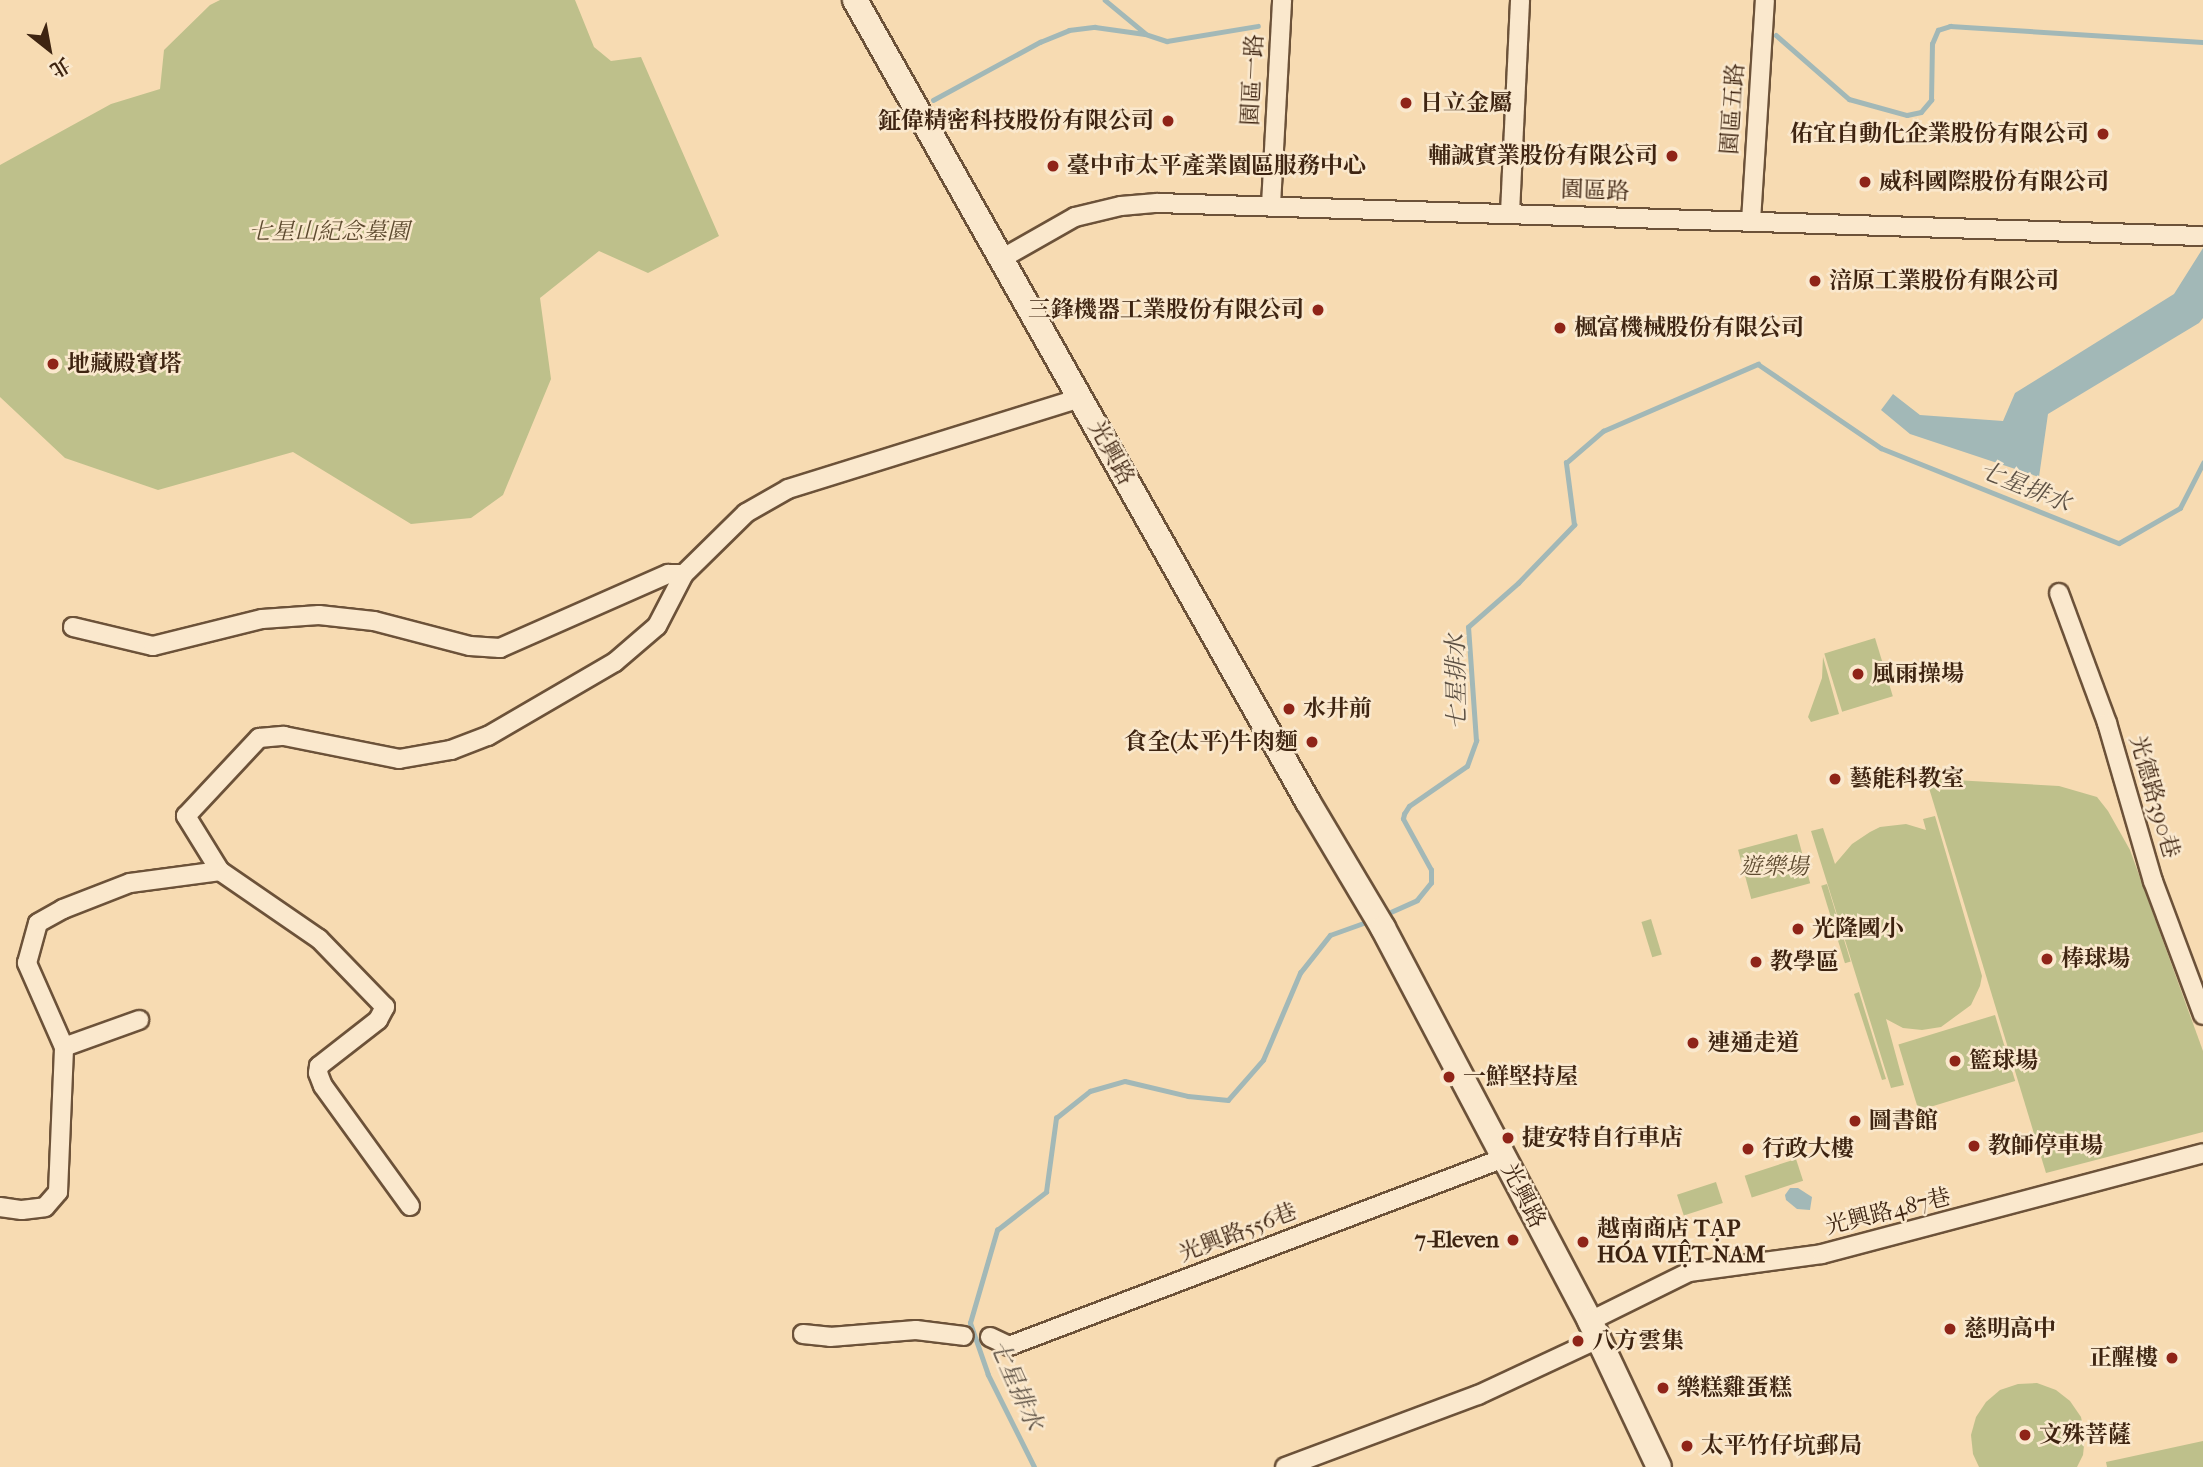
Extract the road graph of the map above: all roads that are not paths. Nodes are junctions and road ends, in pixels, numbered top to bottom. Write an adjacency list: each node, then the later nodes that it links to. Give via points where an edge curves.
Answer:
1 (855, 0): 9 (main road, 光興路)
2 (1282, 0): 5 (street, 園區一路)
3 (1520, 0): 6 (street)
4 (1765, 0): 7 (street, 園區五路)
5 (1271, 205): 6 (street, 園區路); 9 (street, 園區路, via 1157,203 1096,210)
6 (1510, 213): 7 (street, 園區路)
7 (1751, 221): 8 (street, 園區路)
8 (2201, 236)
9 (1001, 259): 10 (main road, 光興路)
10 (1080, 398): 11 (street, via 788,489 746,513); 19 (main road, 光興路, via 1370,903)
11 (684, 574): 13 (street, via 667,574 500,648 470,646 374,621 319,615 262,619 153,646); 14 (street, via 657,626 615,662 488,736 451,750 399,759 284,736 259,738 186,816)
12 (2059, 593): 15 (street, 光德路390巷, via 2107,723 2153,881)
13 (73, 627)
14 (220, 872): 17 (street, via 130,883 38,923 27,963); 20 (street, via 319,939 385,1007 378,1020 319,1066 318,1073)
15 (2203, 1015)
16 (139, 1020): 17 (street)
17 (64, 1047): 21 (street, via 58,1192 45,1207)
18 (2203, 1153): 22 (street, 光興路487巷, via 1832,1252 1689,1272 1653,1287)
19 (1504, 1158): 22 (main road, 光興路); 25 (street, 光興路556巷, via 1009,1346)
20 (410, 1206)
21 (0, 1207)
22 (1594, 1330): 26 (street, 光興路487巷, via 1478,1395); 27 (main road, 光興路)
23 (803, 1334): 24 (street, via 830,1337 916,1330)
24 (964, 1336)
25 (990, 1337)
26 (1285, 1467)
27 (1658, 1467)

